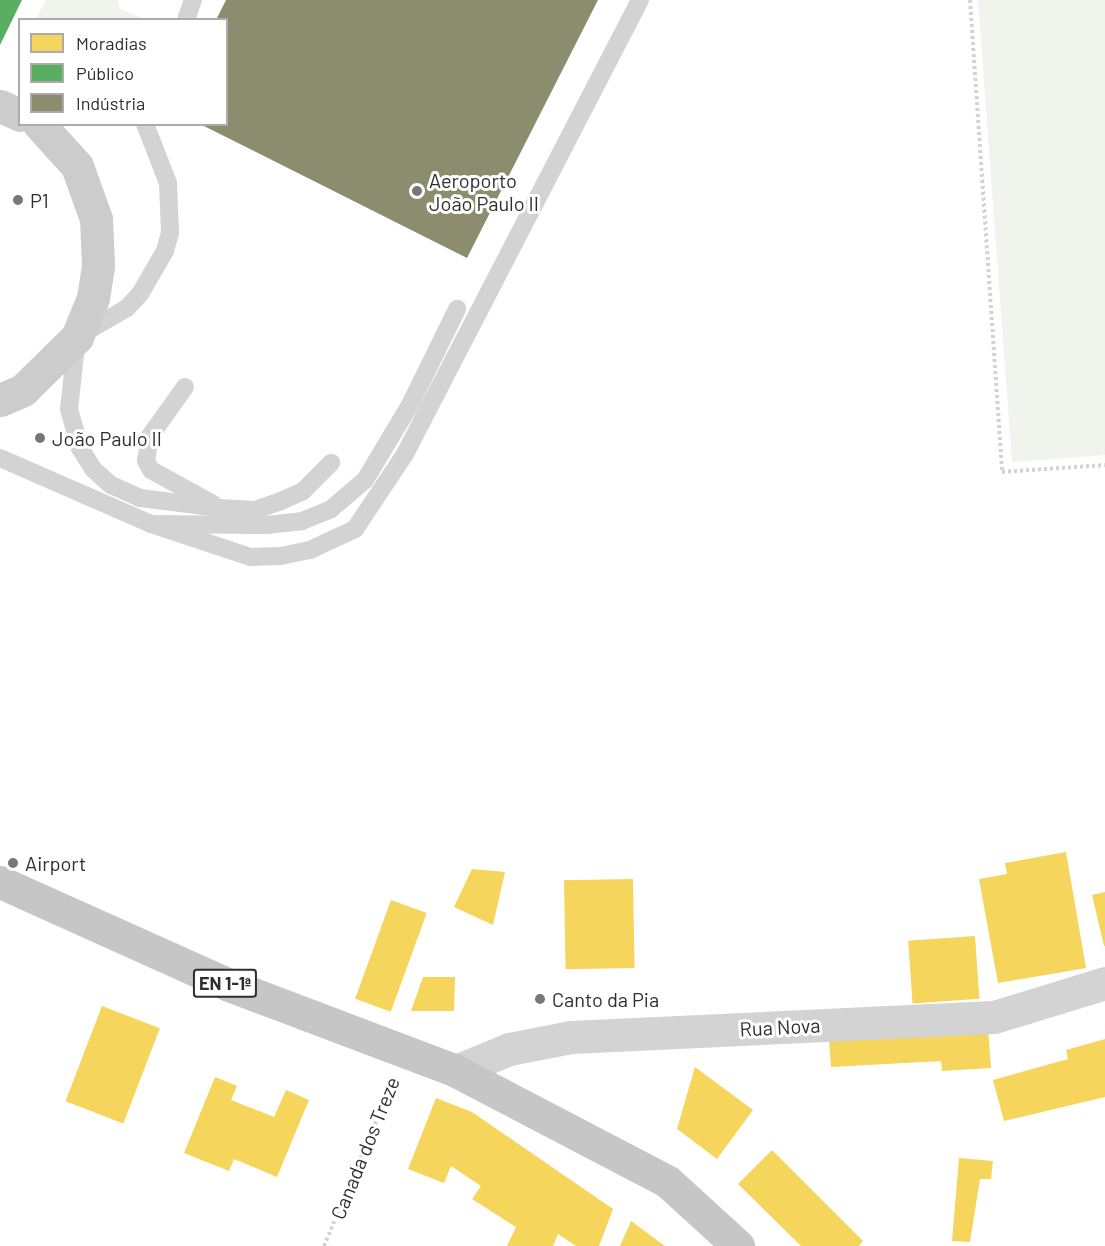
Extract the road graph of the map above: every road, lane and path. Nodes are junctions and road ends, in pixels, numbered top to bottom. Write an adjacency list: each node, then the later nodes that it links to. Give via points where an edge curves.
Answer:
1 (640, 0): 15 (lane, via 405,454 355,529 310,550 250,557)
2 (970, 0): 13 (path, via 1002,472)
3 (0, 106): 4 (main road)
4 (18, 114)
5 (41, 126): 8 (main road, via 77,166 96,219 98,266 93,298)
6 (146, 126): 8 (lane, via 168,183 172,208 165,251 140,294 127,308)
7 (457, 309): 15 (lane, via 381,456 365,480 331,509 302,521 266,525)
8 (77, 337): 10 (main road, via 24,390); 14 (lane, via 69,409 80,448 93,470 111,485 140,498)
9 (185, 387): 14 (lane, via 150,436 146,460 151,470)
10 (0, 400)
11 (0, 458): 15 (lane)
12 (331, 463): 14 (lane, via 303,491 281,501 255,510)
13 (1105, 465)
14 (219, 508)
15 (151, 524)
16 (0, 882): 18 (main road, EN 1-1ª, via 229,985)
17 (1105, 983): 19 (street, Rua Nova, via 994,1017 571,1037 517,1046)
18 (405, 1051): 19 (main road, EN 1-1ª); 20 (path, Canada dos Treze)
19 (456, 1071): 21 (main road, EN 1-1ª, via 668,1182)
20 (324, 1246)
21 (738, 1246)

